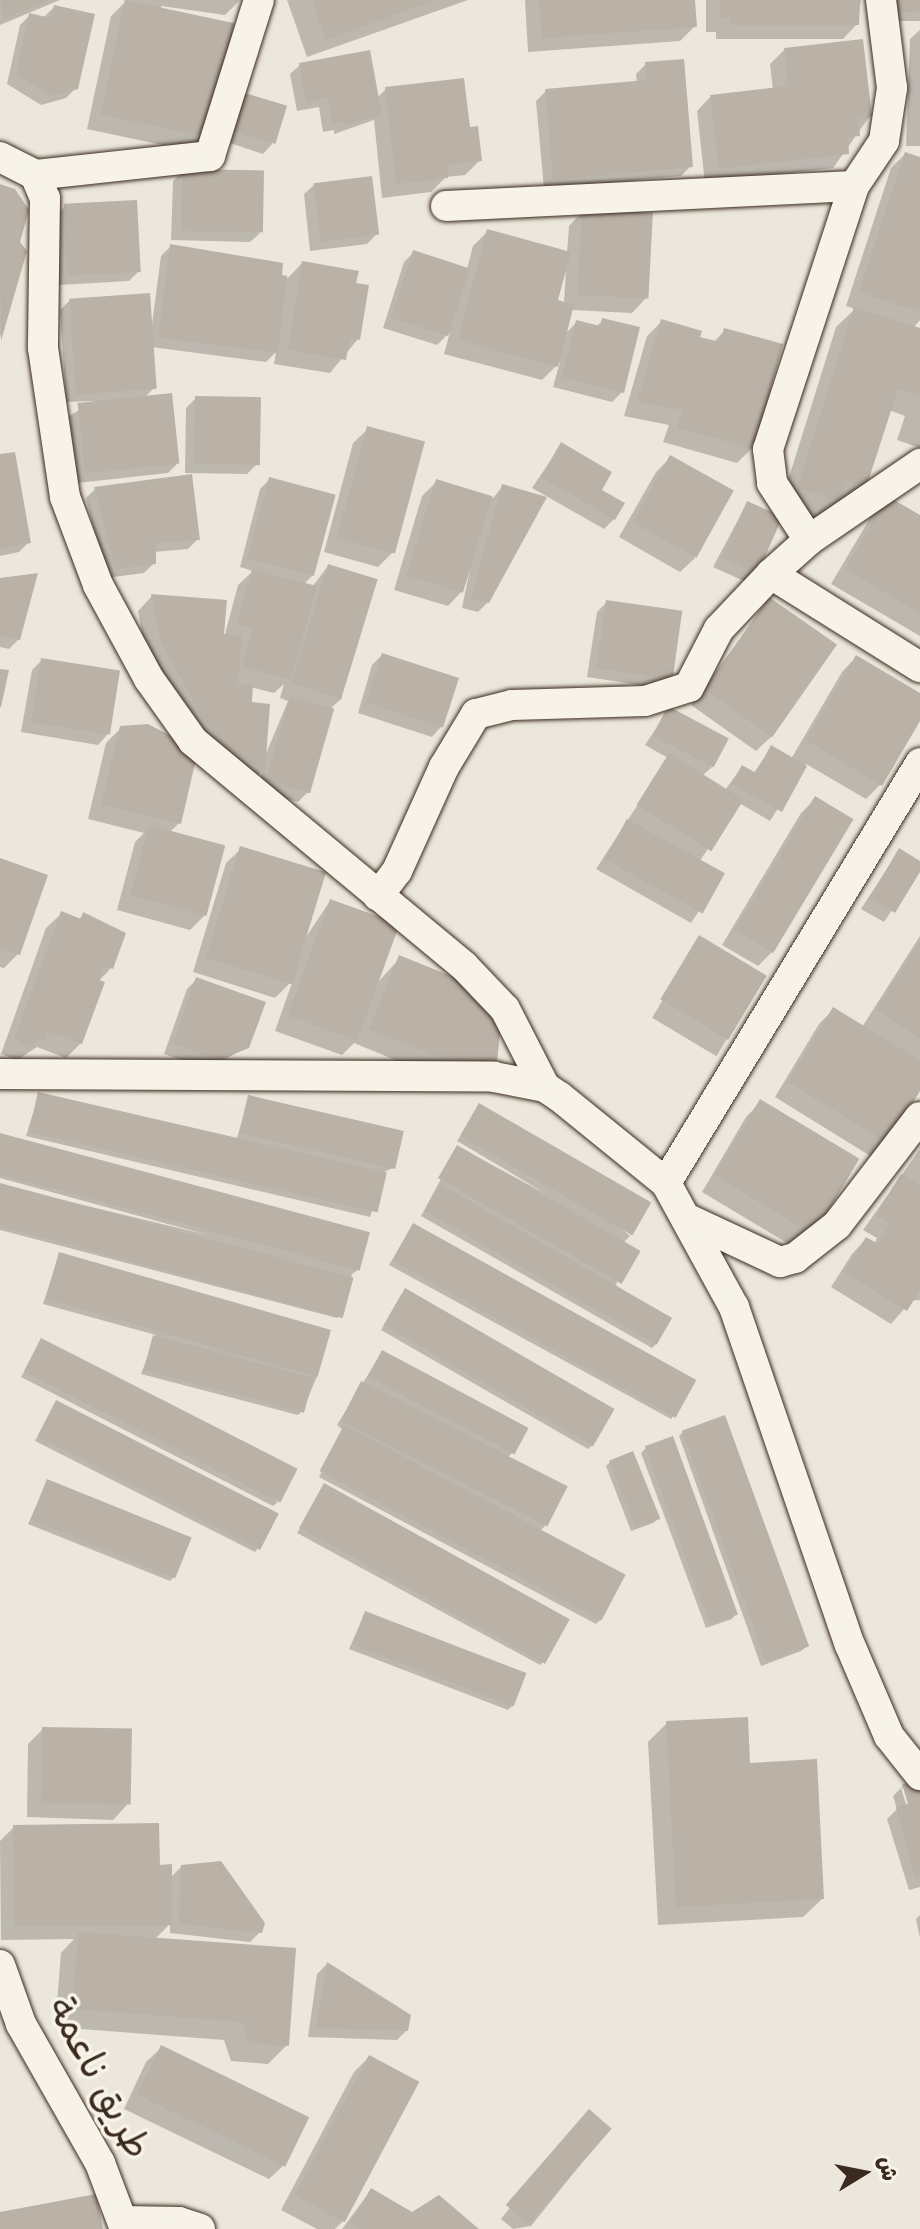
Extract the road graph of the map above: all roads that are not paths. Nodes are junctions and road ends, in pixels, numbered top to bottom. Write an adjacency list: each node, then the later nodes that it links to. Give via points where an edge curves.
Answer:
1 (259, 0): 4 (street, via 210,156)
2 (881, 0): 5 (street, via 892,88 884,141)
3 (0, 157): 4 (street)
4 (35, 175): 12 (street, via 45,198 43,348 61,467 76,533 98,585 162,700 193,741)
5 (854, 186): 6 (street); 8 (street, via 768,449 772,483)
6 (446, 206)
7 (920, 464): 8 (street)
8 (809, 540): 9 (street)
9 (771, 574): 10 (street); 12 (street, via 719,629 689,687 645,701 512,705 476,714 444,767 397,871)
10 (920, 667)
11 (920, 763): 16 (street)
12 (378, 896): 14 (street, via 464,966 505,1009)
13 (0, 1074): 14 (street, via 494,1077)
14 (545, 1087): 16 (street)
15 (920, 1117): 17 (street, via 837,1225 795,1258 780,1262)
16 (666, 1183): 17 (street)
17 (686, 1218): 18 (street, via 734,1307 760,1372 856,1658 889,1736)
18 (920, 1775)
19 (3, 1983): 20 (street, طريق ناعمة, via 100,2163)
20 (124, 2225): 21 (street, via 179,2222)
21 (200, 2229)

